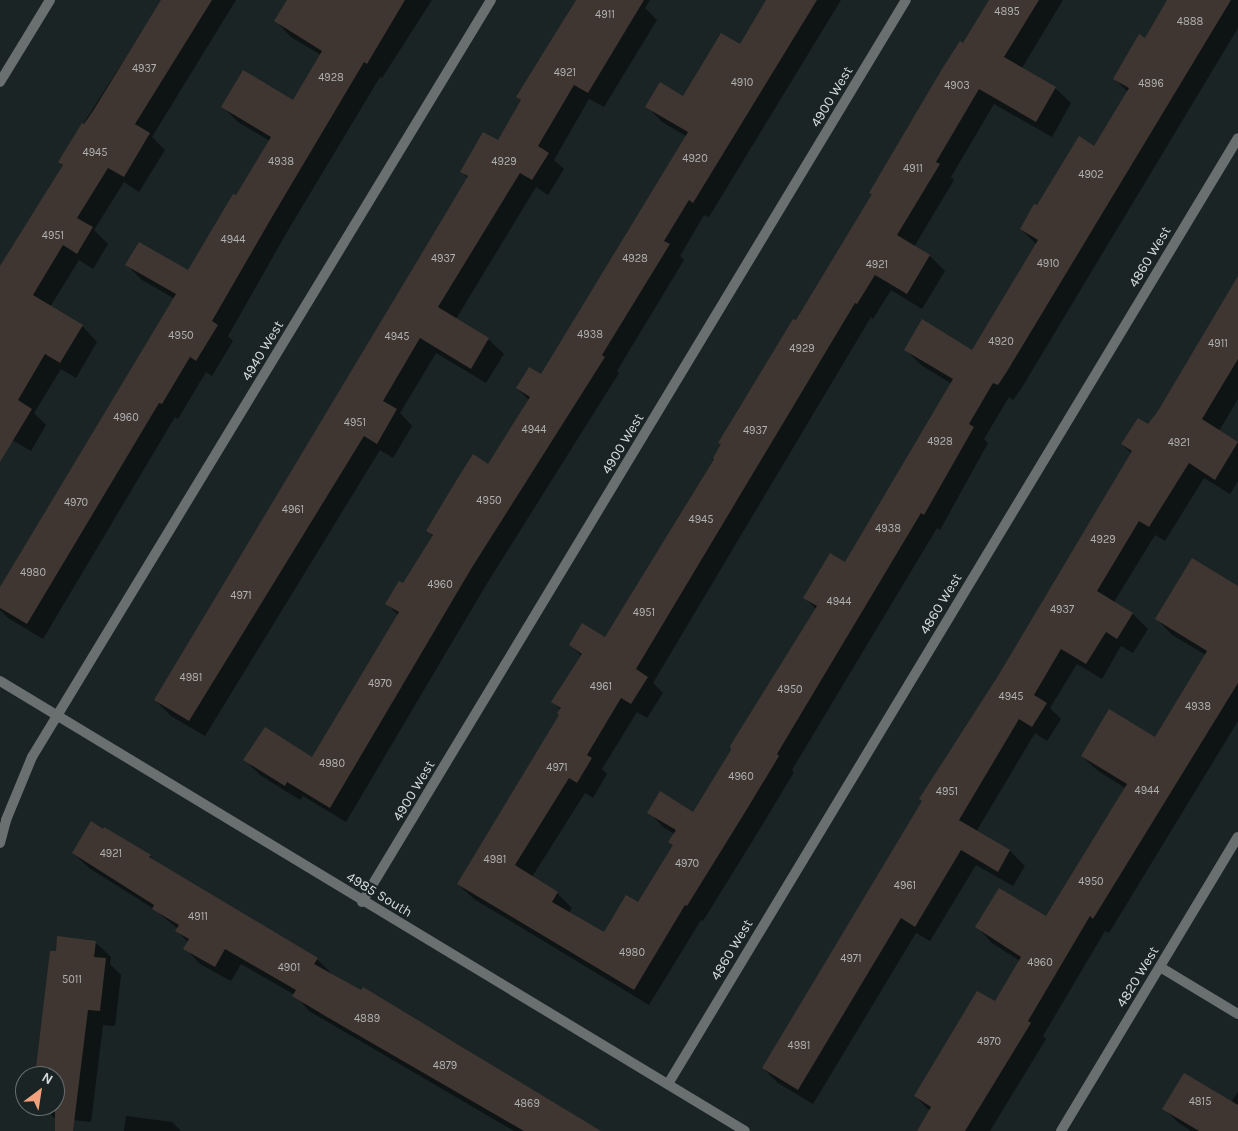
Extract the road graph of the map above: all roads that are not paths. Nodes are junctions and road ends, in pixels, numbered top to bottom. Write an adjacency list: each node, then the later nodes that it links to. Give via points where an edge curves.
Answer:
1 (50, 0): 4 (street)
2 (491, 0): 7 (street, 4940 West)
3 (906, 0): 10 (street, 4900 West)
4 (0, 82)
5 (1238, 138): 13 (street, 4860 West)
6 (0, 681): 7 (street, 4985 South)
7 (58, 716): 9 (street, 4940 West, via 32,757); 10 (street, 4985 South)
8 (1238, 837): 11 (street, 4820 West)
9 (0, 843)
10 (362, 902): 13 (street, 4985 South)
11 (1160, 967): 12 (street); 15 (street, 4820 West)
12 (1238, 1014)
13 (668, 1084): 14 (street, 4985 South)
14 (746, 1131)
15 (1061, 1131)

